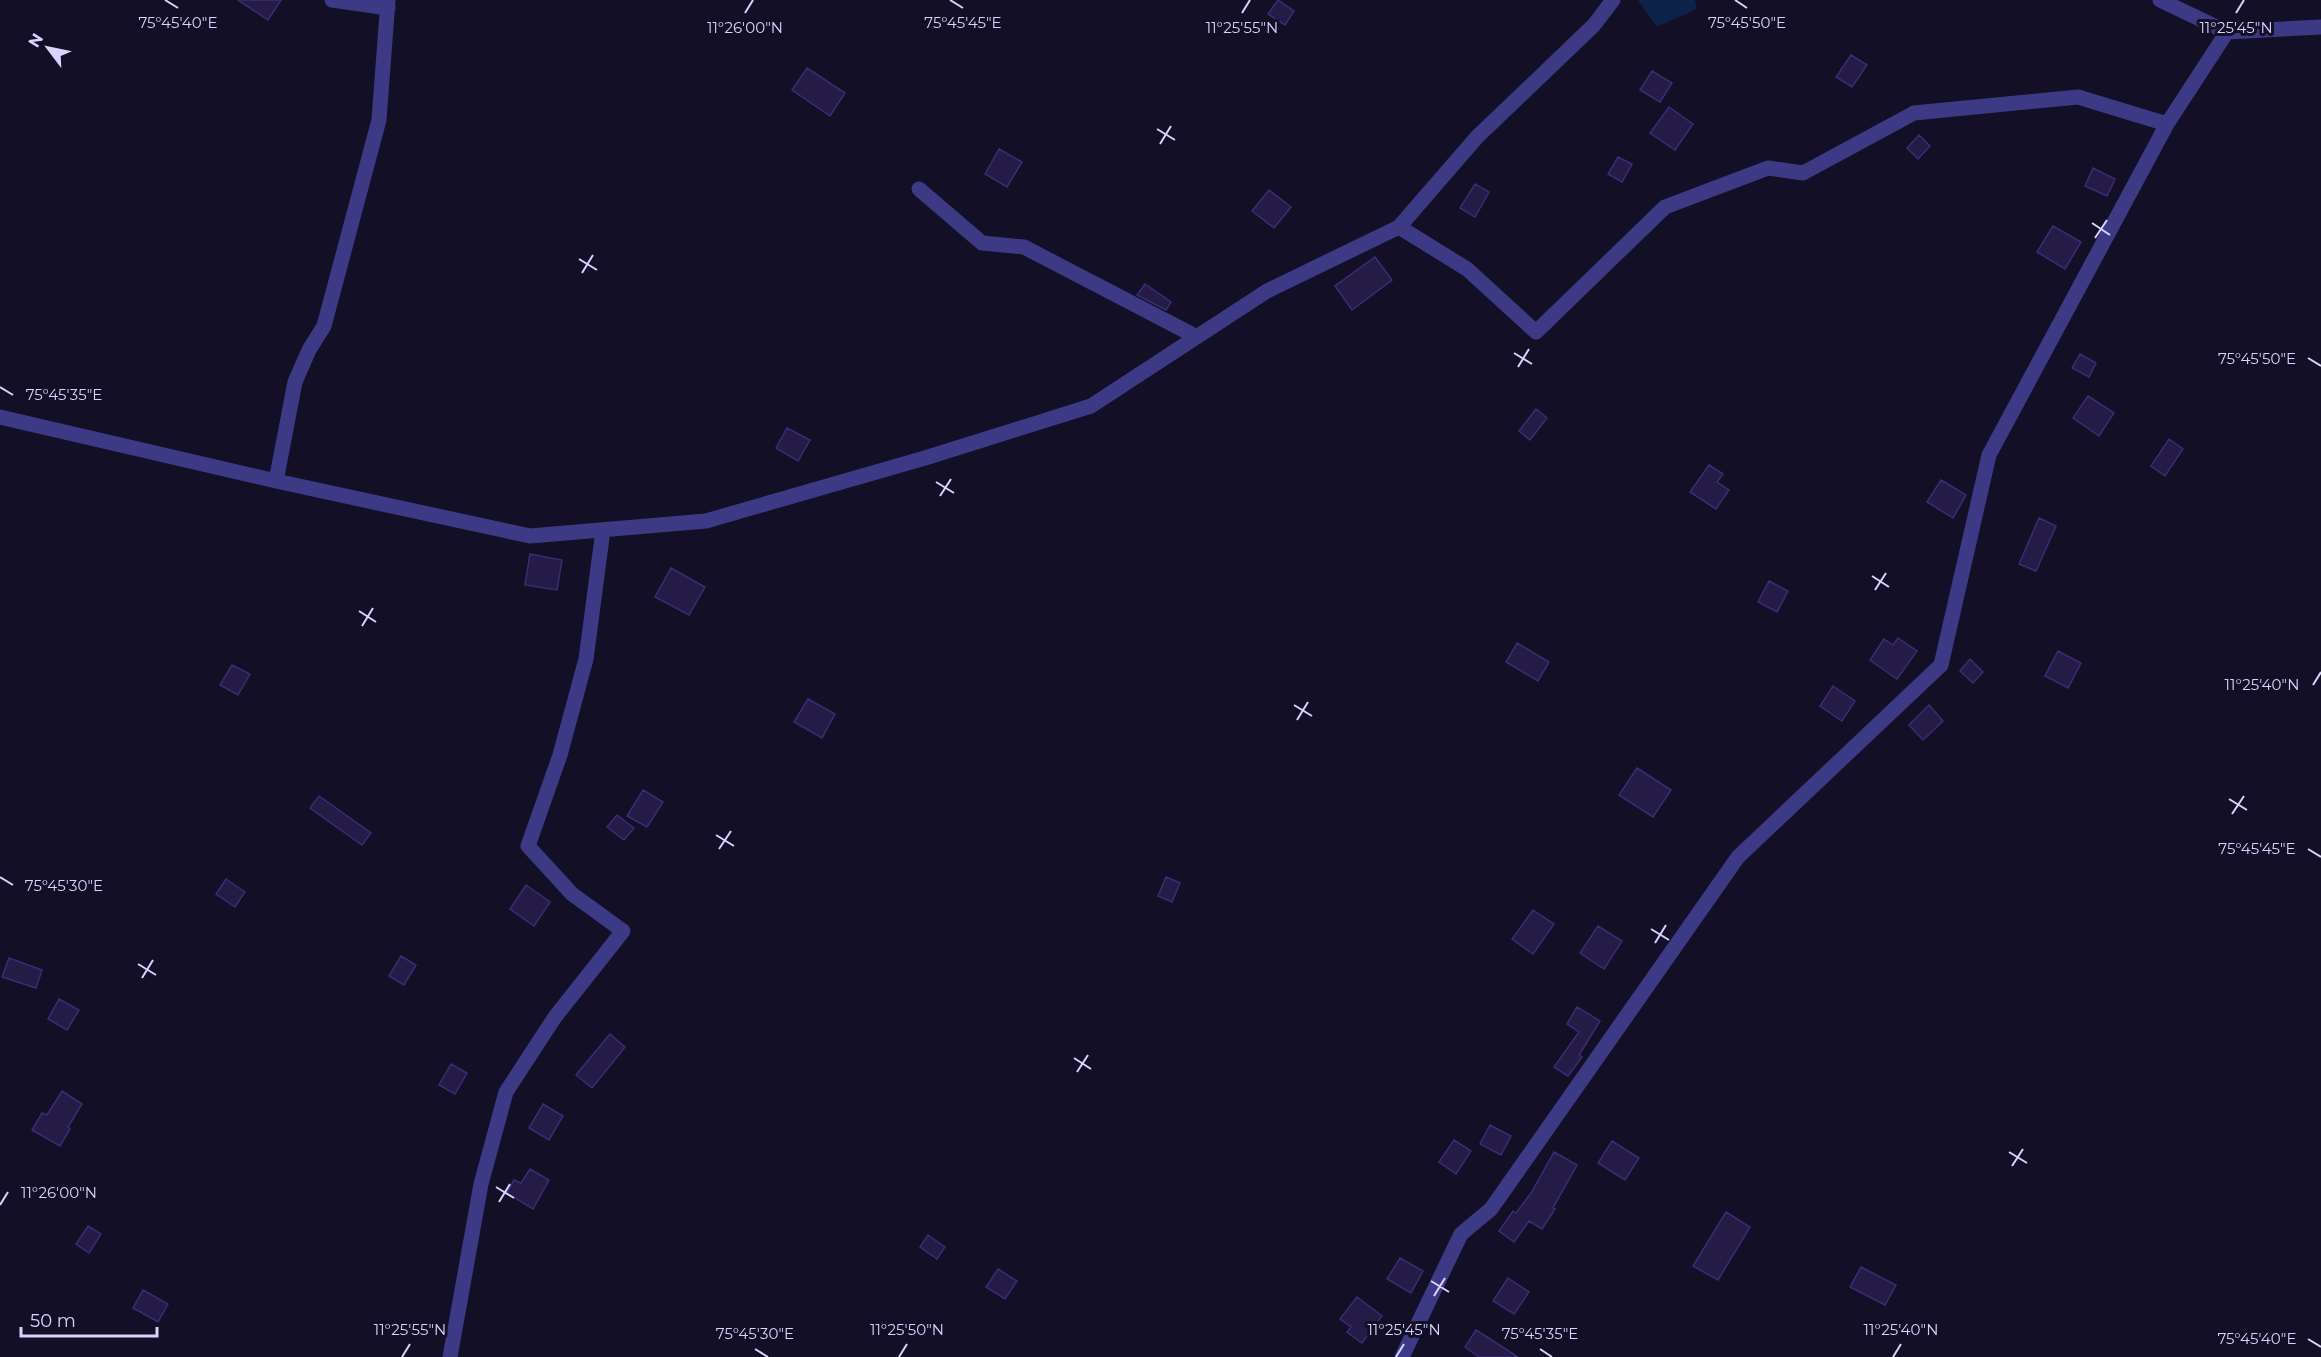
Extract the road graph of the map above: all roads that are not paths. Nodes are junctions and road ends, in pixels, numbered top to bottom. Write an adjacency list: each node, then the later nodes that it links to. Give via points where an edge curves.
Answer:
1 (332, 0): 4 (street)
2 (1613, 0): 9 (street, via 1594,25 1477,137)
3 (2160, 0): 6 (street)
4 (388, 4): 12 (street, via 378,120 324,326 295,382)
5 (2321, 27): 6 (street)
6 (2227, 32): 7 (street)
7 (2167, 124): 9 (street, via 2078,97 1914,113 1803,173 1768,168 1665,207 1536,332 1467,268); 15 (street, via 1989,455 1941,665 1738,857 1491,1209 1461,1234)
8 (919, 189): 10 (street, via 982,243 1024,247)
9 (1399, 227): 10 (street, via 1267,291)
10 (1197, 337): 13 (street, via 1091,406 706,521)
11 (0, 417): 12 (street)
12 (276, 481): 13 (street, via 530,536)
13 (603, 530): 14 (street, via 586,658 560,755 528,846 572,894 623,930 555,1017 506,1092 481,1184)
14 (450, 1357)
15 (1402, 1357)

